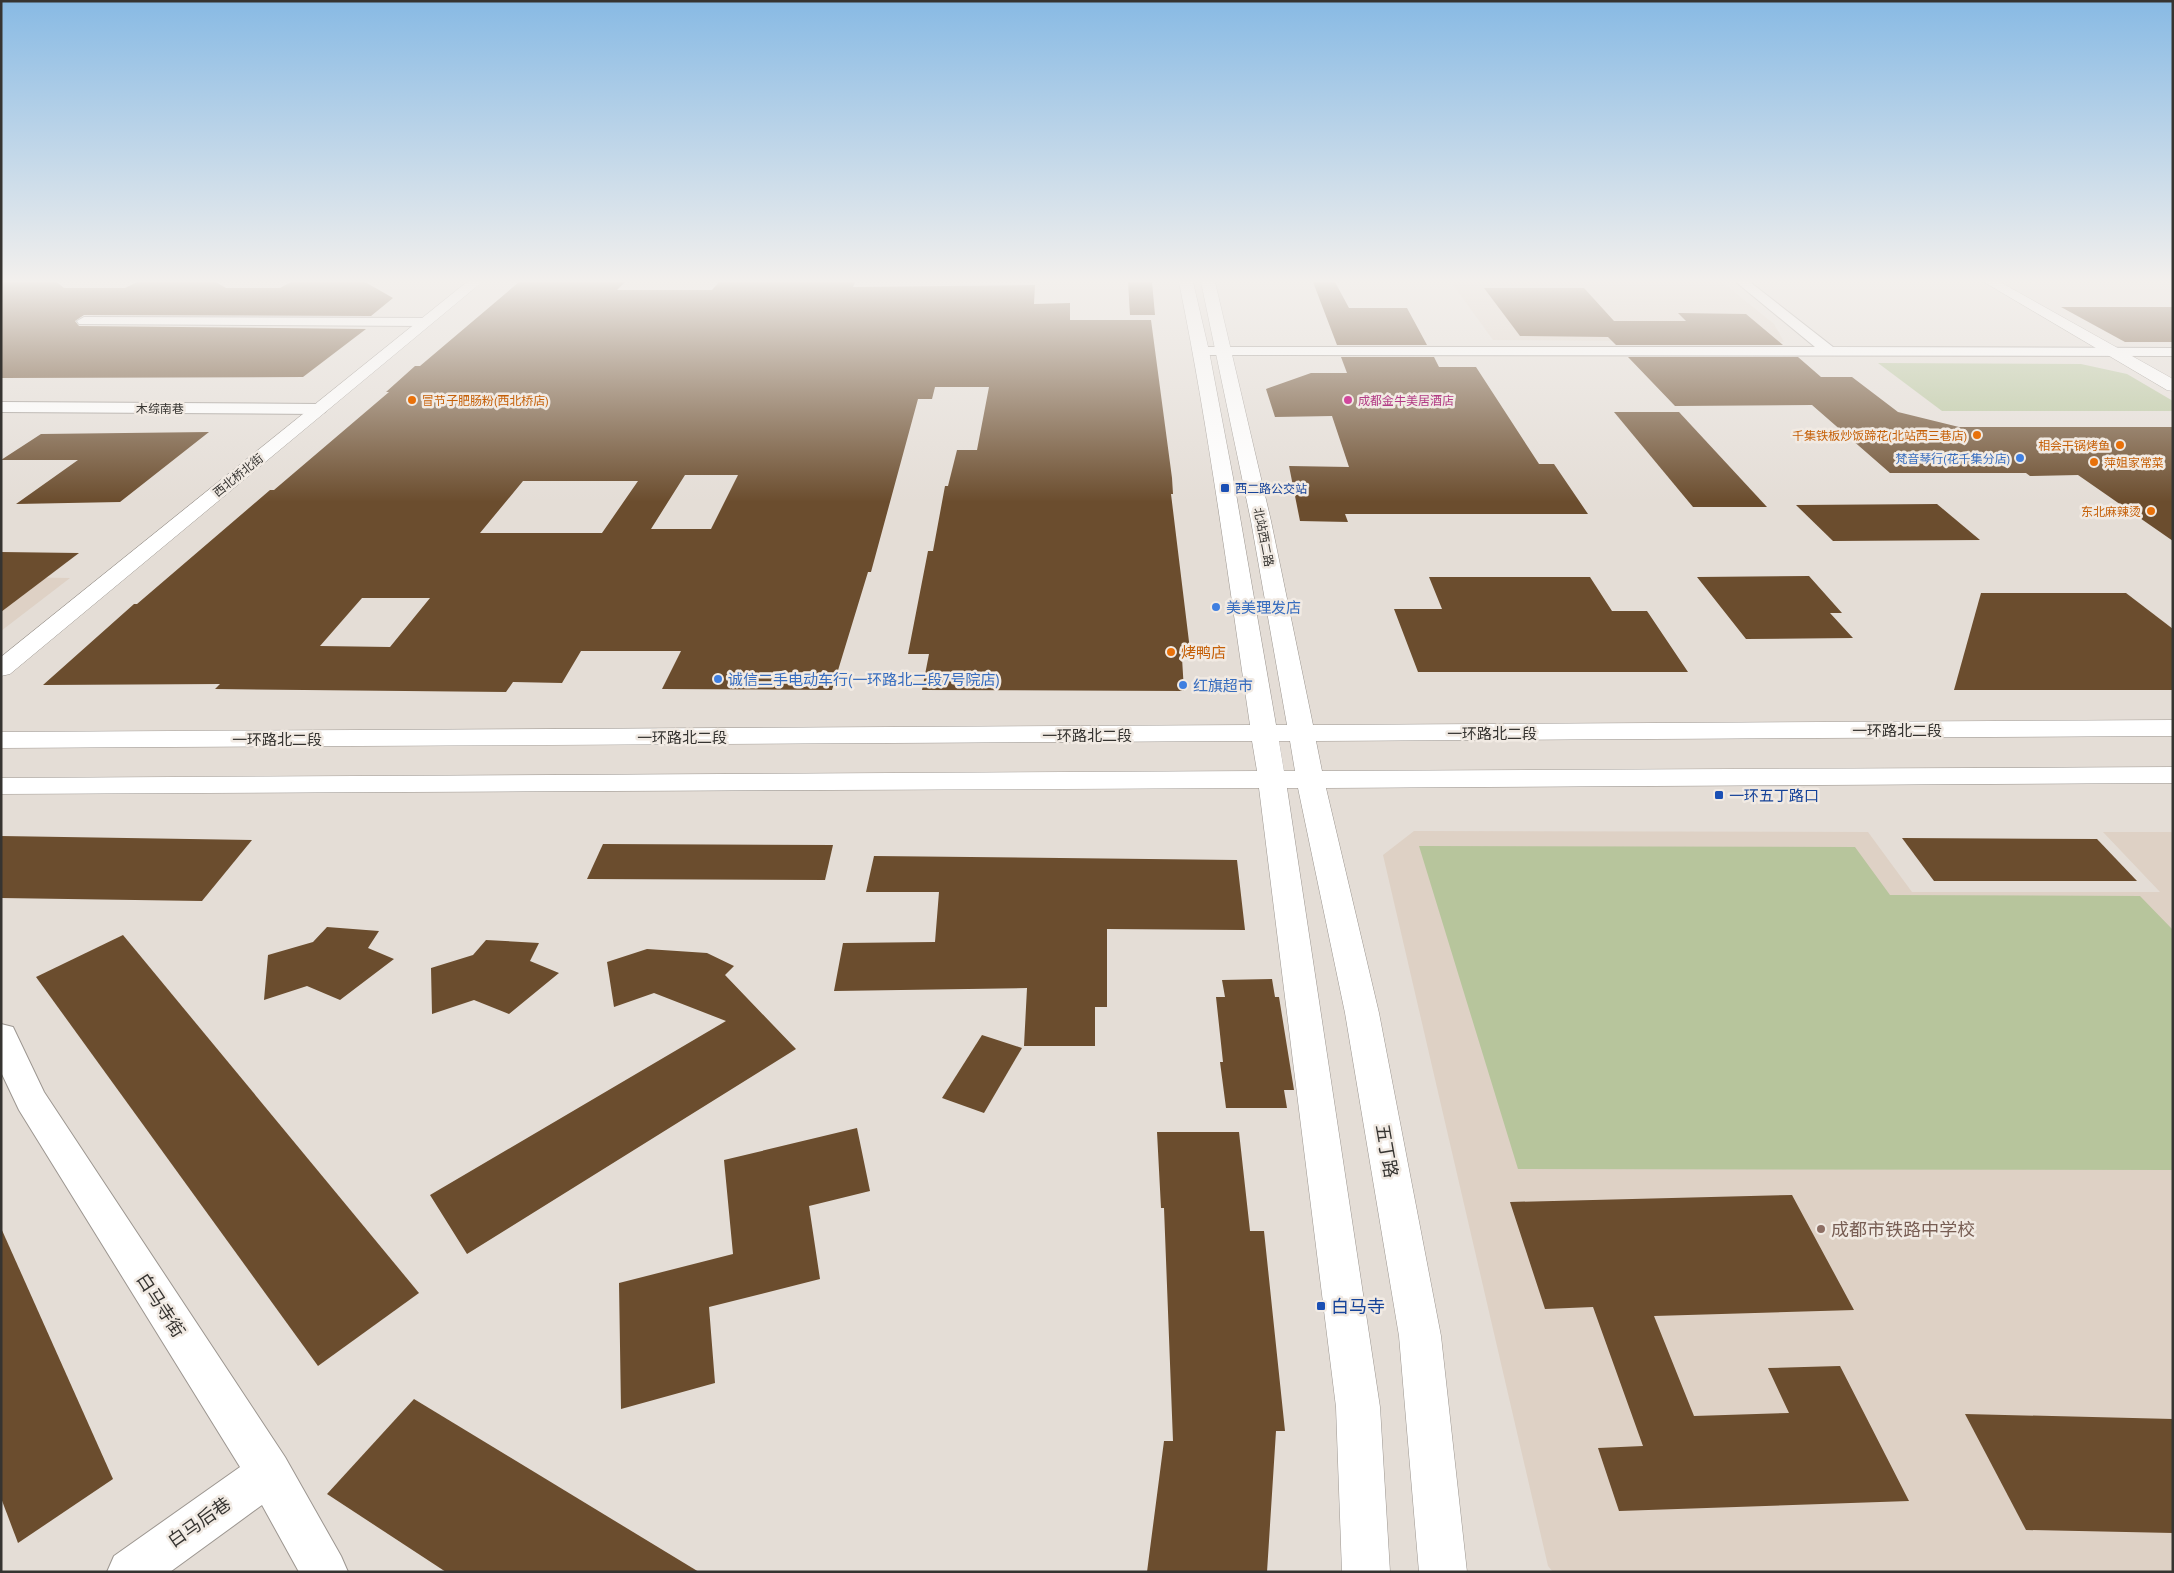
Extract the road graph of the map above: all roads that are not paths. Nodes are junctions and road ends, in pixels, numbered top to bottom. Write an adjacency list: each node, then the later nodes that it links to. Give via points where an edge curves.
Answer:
1 (384, 355): 7 (main road, 西北桥北街)
2 (1202, 355): 10 (main road, 北站西二路)
3 (1225, 355): 11 (main road, 北站西二路)
4 (2120, 355): 5 (main road)
5 (2173, 386)
6 (1, 407): 7 (street, 木综南巷)
7 (319, 409): 8 (main road, 西北桥北街)
8 (1, 669)
9 (2173, 728): 11 (main road, 一环路北二段)
10 (1264, 734): 11 (main road, 一环路北二段); 12 (main road, 一环路北二段); 14 (main road)
11 (1302, 734): 15 (main road, 五丁路)
12 (1, 740)
13 (2173, 775): 15 (main road)
14 (1273, 779): 15 (main road); 16 (main road); 21 (main road, via 1358,1406)
15 (1310, 779): 22 (main road, 五丁路, via 1362,1013 1420,1336)
16 (1, 786)
17 (1, 1036): 18 (street, 白马寺街, via 31,1100)
18 (269, 1473): 19 (street, 白马后巷); 20 (street, 白马寺街)
19 (130, 1572)
20 (325, 1572)
21 (1366, 1572)
22 (1443, 1572)

